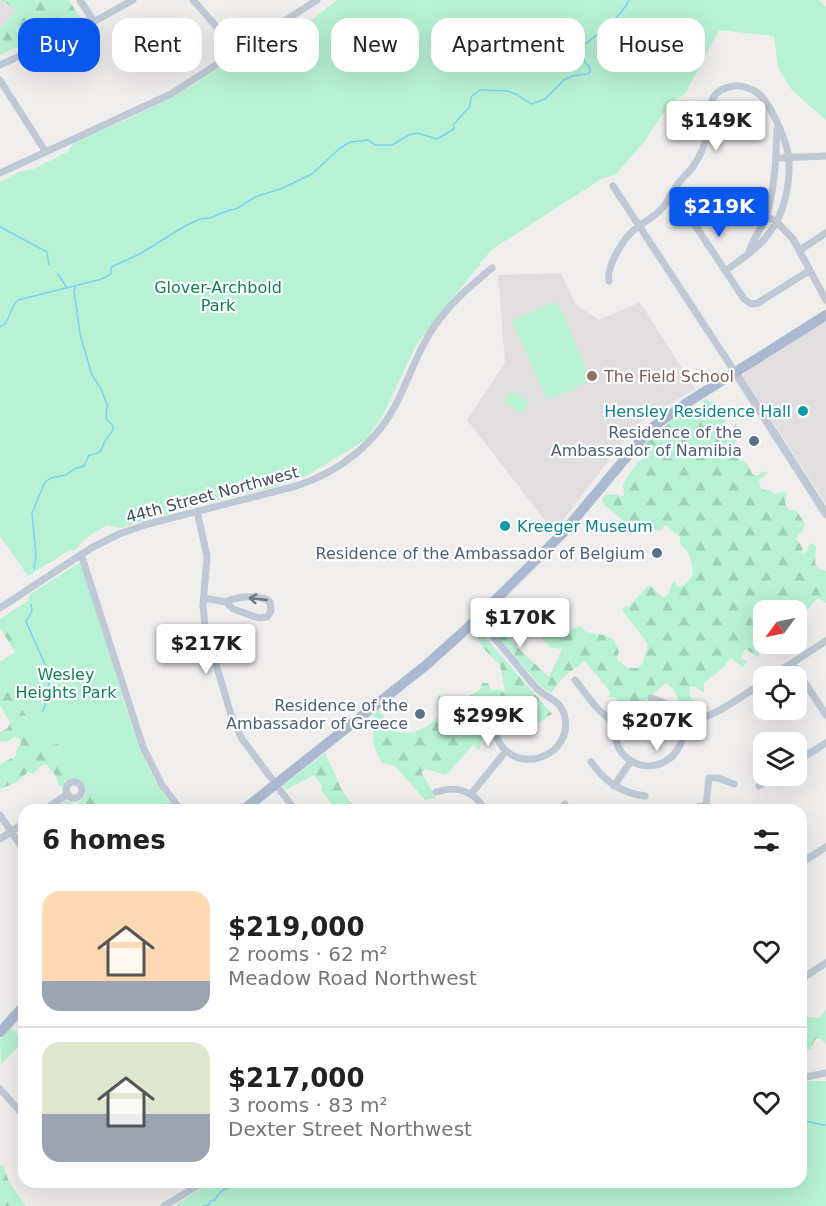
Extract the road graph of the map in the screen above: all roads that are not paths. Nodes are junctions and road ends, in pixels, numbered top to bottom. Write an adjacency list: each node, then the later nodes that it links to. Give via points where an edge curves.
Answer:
1 (80, 0): 5 (street)
2 (133, 0): 7 (street)
3 (192, 0): 8 (street)
4 (317, 0): 6 (street)
5 (91, 18)
6 (289, 18)
7 (100, 19)
8 (214, 24)
9 (18, 56): 10 (street)
10 (0, 64)
11 (214, 66): 14 (street, via 171,94)
12 (0, 80): 14 (street)
13 (778, 127): 16 (street); 17 (street); 20 (street, via 762,98 751,89 734,86 720,91 710,102 704,148)
14 (45, 151): 18 (street)
15 (826, 156): 16 (street)
16 (789, 157): 17 (street); 22 (street, via 787,191)
17 (777, 158): 21 (street)
18 (0, 173)
19 (613, 186): 23 (street)
20 (672, 195): 23 (street, via 658,213); 28 (street)
21 (766, 216): 22 (street); 26 (street)
22 (777, 222): 25 (street); 26 (street, via 763,243)
23 (639, 226): 30 (street, via 610,265); 33 (street)
24 (826, 233): 25 (street)
25 (800, 250): 29 (street)
26 (749, 252): 28 (street)
27 (492, 268): 34 (street, 44th Street Northwest, via 439,320 392,411 375,436 354,456 303,484)
28 (725, 271): 29 (street, via 751,304)
29 (809, 271): 31 (street)
30 (609, 281)
31 (826, 300)
32 (826, 315): 33 (main road)
33 (735, 372): 35 (street); 40 (main road, via 650,429 562,534)
34 (197, 511): 36 (street, 44th Street Northwest, via 130,530); 37 (street, via 207,556)
35 (826, 514)
36 (81, 554): 39 (street, 44th Street Northwest); 63 (street, via 143,747)
37 (204, 598): 38 (street); 55 (street, via 207,635 233,721)
38 (226, 602): 38 (street, one-way to 38, via 232,609 259,618 271,611 270,602 262,598 234,597)
39 (0, 608)
40 (477, 618): 51 (street, via 538,690 558,704 564,716 563,737 549,754 526,760); 55 (main road, via 425,666)
41 (826, 641): 42 (street)
42 (792, 663): 43 (street); 47 (street)
43 (787, 666)
44 (575, 680): 53 (street, via 610,720 622,754)
45 (753, 689): 48 (street, via 712,716)
46 (651, 698): 48 (street, via 674,709)
47 (826, 715)
48 (683, 724): 53 (street, via 681,744 669,760 650,766)
49 (491, 726): 51 (street)
50 (826, 743): 52 (street)
51 (506, 751): 60 (street)
52 (807, 755)
53 (631, 761): 57 (street)
54 (591, 762): 57 (street)
55 (276, 784): 64 (main road); 65 (street)
56 (734, 784): 67 (street, via 710,778)
57 (614, 786): 61 (street)
58 (436, 792): 60 (street, via 454,789)
59 (68, 794): 62 (street)
60 (471, 794): 66 (street)
61 (645, 796)
62 (53, 804)
63 (177, 804)
64 (251, 804)
65 (291, 804)
66 (480, 804)
67 (706, 804)
68 (0, 815): 70 (street)
69 (18, 827): 70 (street)
70 (11, 832): 71 (street); 72 (street)
71 (0, 839)
72 (18, 842)
73 (826, 847): 74 (street)
74 (807, 859)
75 (826, 963): 76 (street)
76 (807, 975)
77 (18, 1012): 78 (main road)
78 (0, 1032)
79 (826, 1073): 80 (street)
80 (807, 1077)
81 (0, 1089): 82 (street)
82 (18, 1109)
83 (194, 1188): 84 (street)
84 (164, 1206)

